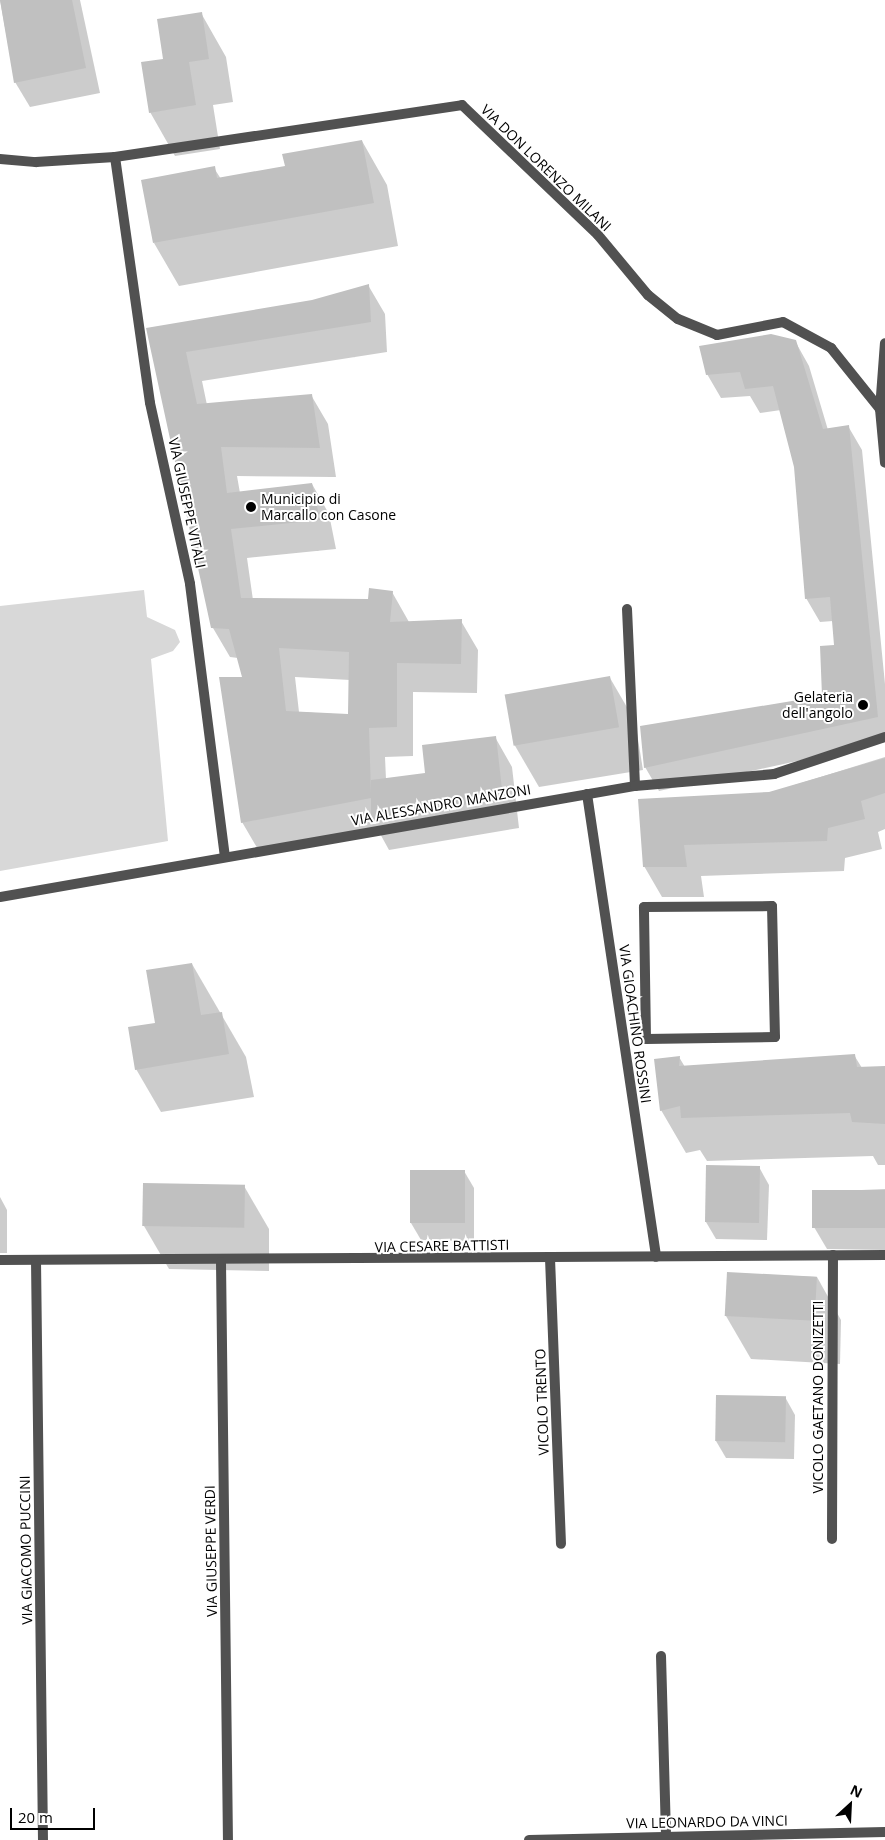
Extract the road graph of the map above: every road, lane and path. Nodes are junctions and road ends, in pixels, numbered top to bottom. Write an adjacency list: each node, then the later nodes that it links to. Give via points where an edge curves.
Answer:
1 (115, 157): 2 (street, VIA DON LORENZO MILANI, via 36,162); 5 (street, VIA DON LORENZO MILANI, via 462,105 598,235 648,295 678,319 716,335 783,322 831,348); 11 (street, VIA GIUSEPPE VITALI, via 150,403 190,584)
2 (0, 159)
3 (885, 343): 4 (street)
4 (883, 367): 5 (street)
5 (880, 409): 6 (street)
6 (885, 463)
7 (627, 609): 9 (street)
8 (885, 737): 9 (street, VIA ALESSANDRO MANZONI, via 774,774)
9 (635, 786): 10 (street, VIA ALESSANDRO MANZONI)
10 (588, 794): 11 (street, VIA ALESSANDRO MANZONI); 16 (street, VIA GIOACHINO ROSSINI)
11 (225, 856): 12 (street, VIA ALESSANDRO MANZONI)
12 (0, 897)
13 (646, 1039): 13 (street, via 644,908 772,906 774,1037)
14 (833, 1255): 15 (street, VIA CESARE BATTISTI); 16 (street, VIA CESARE BATTISTI); 21 (street, VICOLO GAETANO DONIZETTI)
15 (885, 1255)
16 (656, 1257): 17 (street, VIA CESARE BATTISTI)
17 (550, 1258): 20 (street, VIA CESARE BATTISTI); 22 (street, VICOLO TRENTO)
18 (0, 1260): 19 (street, VIA CESARE BATTISTI)
19 (36, 1260): 20 (street, VIA CESARE BATTISTI); 26 (street, VIA GIACOMO PUCCINI)
20 (221, 1262): 27 (street, VIA GIUSEPPE VERDI)
21 (832, 1539)
22 (561, 1544)
23 (661, 1656): 25 (street)
24 (885, 1832): 25 (street, VIA LEONARDO DA VINCI)
25 (666, 1837): 28 (street, VIA LEONARDO DA VINCI)
26 (43, 1840)
27 (228, 1840)
28 (529, 1840)

